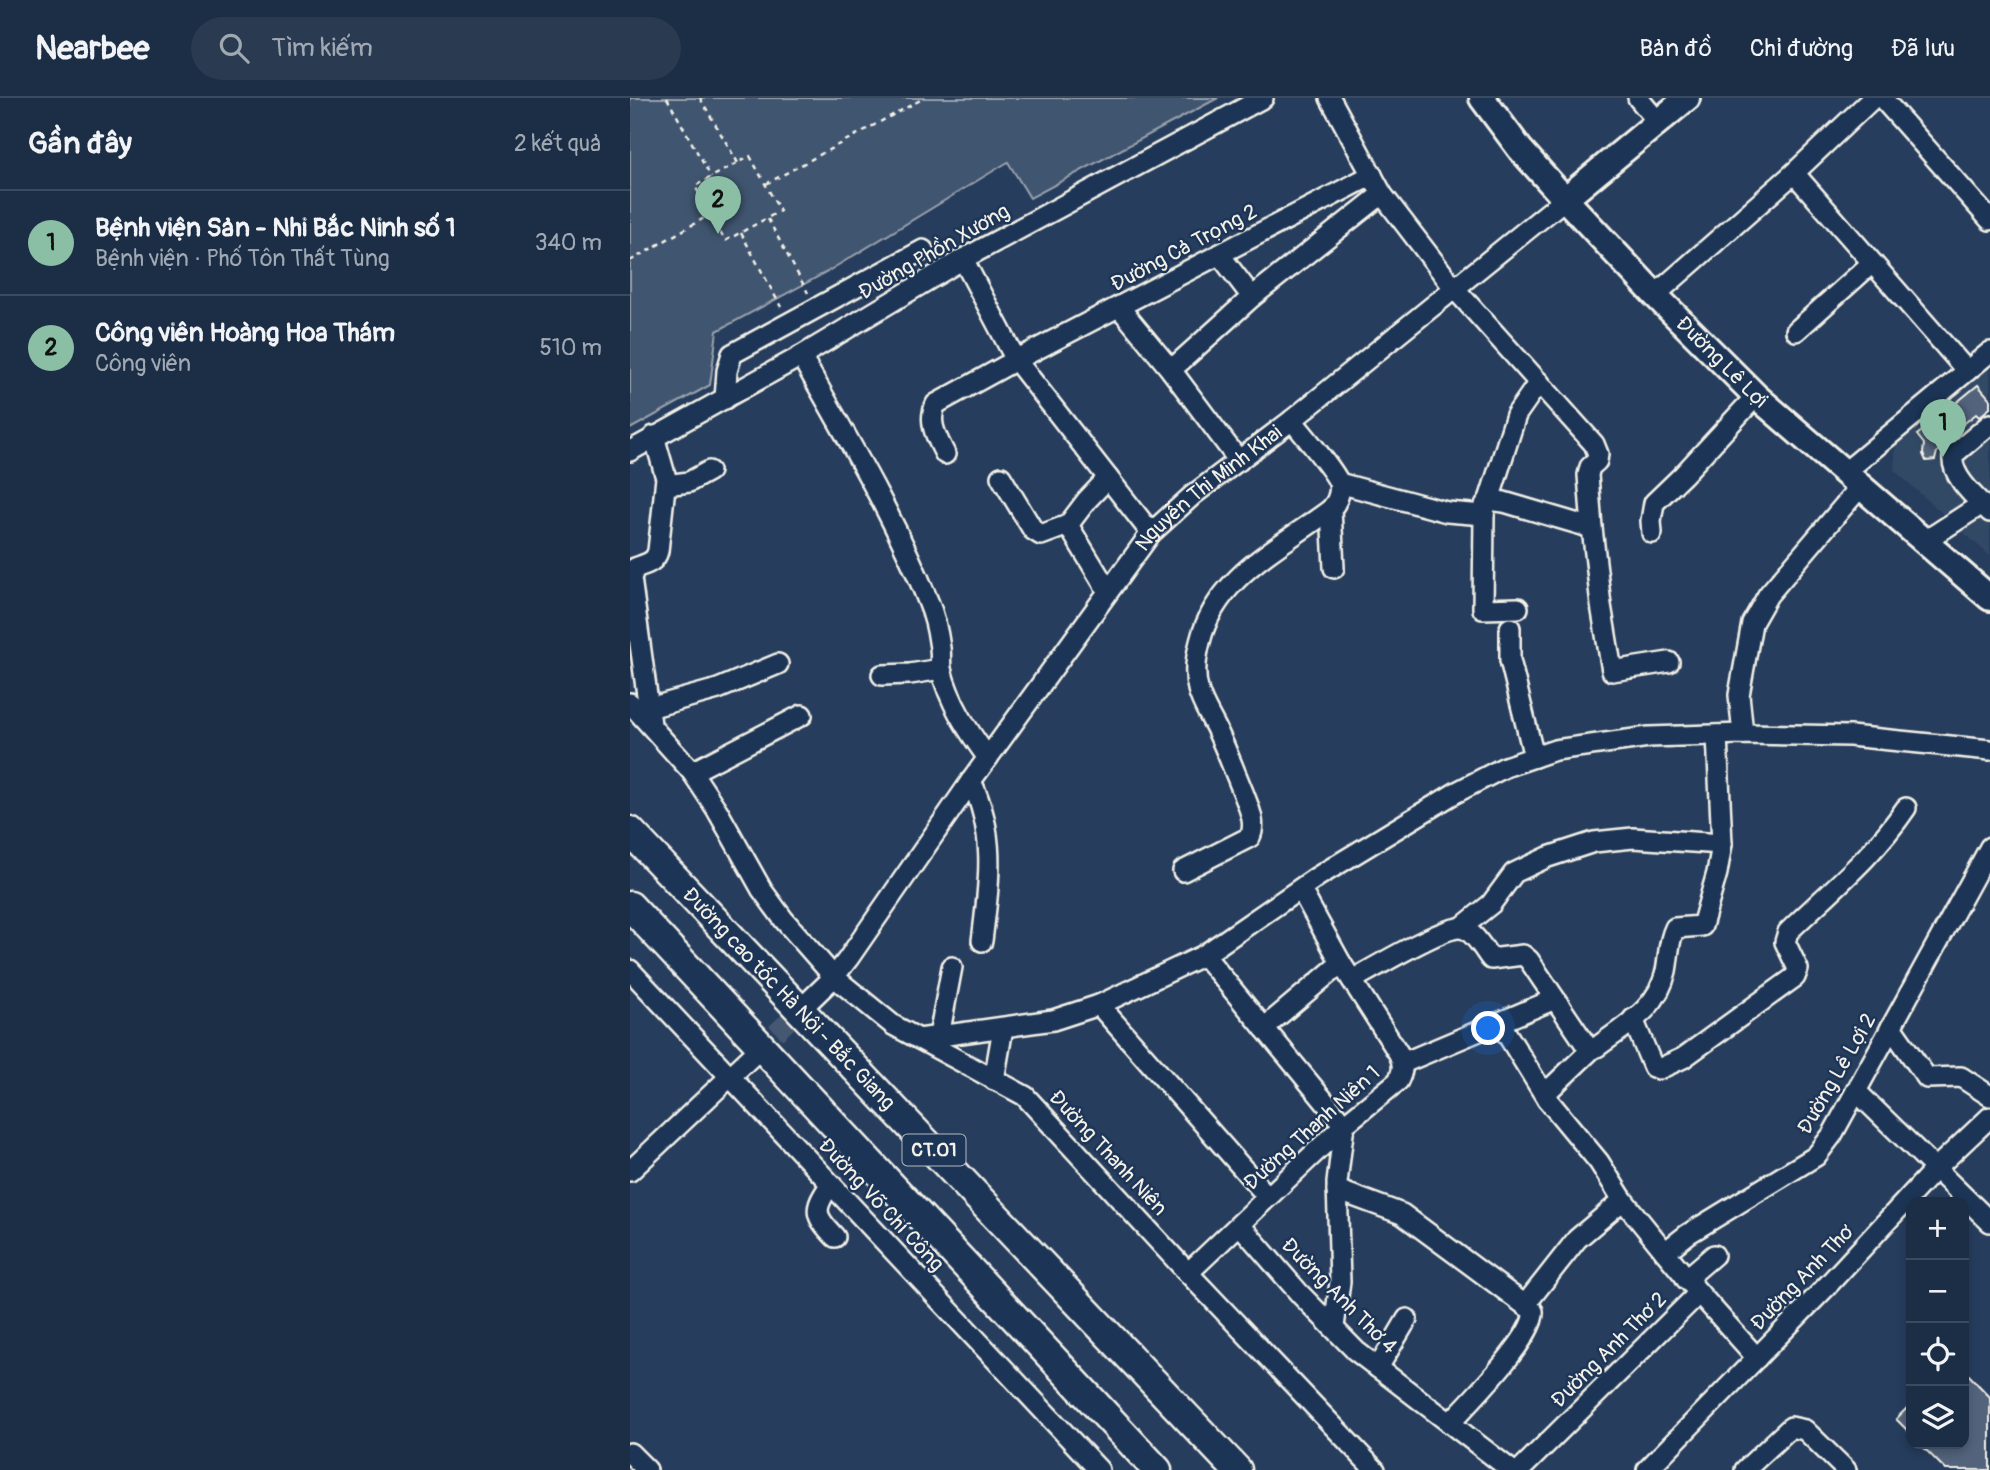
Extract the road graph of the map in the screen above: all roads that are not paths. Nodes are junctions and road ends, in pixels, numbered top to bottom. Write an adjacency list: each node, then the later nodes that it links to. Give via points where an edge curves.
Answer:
1 (1263, 98): 16 (street, Đường Phồn Xương)
2 (1330, 98): 10 (street)
3 (1482, 98): 12 (main road, Đường Lê Lợi)
4 (1638, 98): 8 (street)
5 (1687, 98): 8 (main road, Nguyễn Thị Minh Khai)
6 (1873, 98): 9 (street)
7 (1882, 98): 13 (street)
8 (1658, 122): 12 (main road, Nguyễn Thị Minh Khai)
9 (1794, 173): 17 (street); 19 (street)
10 (1372, 175): 11 (street); 15 (street, Đường Cả Trọng 2)
11 (1382, 194): 18 (street); 20 (street)
12 (1565, 199): 18 (street, Nguyễn Thị Minh Khai); 19 (main road, Đường Lê Lợi)
13 (1990, 220)
14 (923, 250): 30 (street, via 732,354)
15 (1220, 255): 20 (street); 21 (street, Đường Cả Trọng 2)
16 (963, 259): 24 (street, Đường Phồn Xương); 25 (street)
17 (1872, 263): 22 (street); 27 (street)
18 (1454, 288): 28 (street); 31 (street, Nguyễn Thị Minh Khai)
19 (1656, 295): 29 (main road, Đường Lê Lợi)
20 (1252, 297): 26 (street)
21 (1120, 308): 25 (street, Đường Cả Trọng 2); 26 (street)
22 (1796, 331)
23 (1990, 352): 27 (street)
24 (801, 356): 30 (street, Đường Phồn Xương); 58 (street, via 866,471 929,604)
25 (1016, 360): 35 (street, Đường Cả Trọng 2, via 936,404 932,423); 39 (street)
26 (1171, 370): 36 (street)
27 (1967, 371): 40 (street)
28 (1539, 382): 43 (street, via 1516,415); 47 (street, via 1586,433 1598,454 1588,475)
29 (1756, 396): 40 (main road, Đường Lê Lợi); 49 (street, via 1654,503)
30 (725, 399): 33 (street, Đường Phồn Xương)
31 (1292, 421): 36 (street, Nguyễn Thị Minh Khai); 41 (street)
32 (1990, 424): 44 (street, via 1953,455 1952,462)
33 (654, 436): 34 (street, Đường Phồn Xương); 42 (street)
34 (630, 451)
35 (945, 454)
36 (1239, 461): 48 (street, Nguyễn Thị Minh Khai)
37 (709, 471): 42 (street, via 689,482)
38 (1001, 477): 46 (street, via 1033,530 1041,535)
39 (1108, 478): 46 (street); 48 (street)
40 (1852, 480): 50 (main road, Đường Lê Lợi); 62 (street, via 1752,623 1739,695)
41 (1339, 483): 43 (street, via 1447,512); 45 (street, via 1337,503)
42 (666, 485): 60 (street, via 656,558 635,568 631,578)
43 (1487, 508): 47 (street); 54 (street, via 1483,609)
44 (1986, 508): 50 (street)
45 (1331, 509): 51 (street); 73 (street, via 1264,555 1212,609 1196,659 1198,689 1226,749 1254,830 1250,837)
46 (1068, 525): 52 (street)
47 (1592, 528): 56 (street, via 1612,671)
48 (1151, 533): 52 (street, Nguyễn Thị Minh Khai)
49 (1652, 533)
50 (1925, 541): 53 (main road, Đường Lê Lợi)
51 (1334, 568)
52 (1108, 591): 66 (street, Nguyễn Thị Minh Khai)
53 (1990, 597)
54 (1518, 608)
55 (1510, 628): 65 (street, via 1510,660)
56 (1669, 662)
57 (779, 664): 60 (street, via 718,689)
58 (941, 669): 59 (street); 66 (street, via 957,712)
59 (882, 675)
60 (643, 711): 67 (street, Đường Thanh Niên)
61 (802, 715): 67 (street)
62 (1743, 734): 63 (street); 64 (street, via 1850,736)
63 (1717, 735): 65 (street, via 1648,737); 71 (street)
64 (1990, 750)
65 (1534, 757): 74 (street, via 1455,793)
66 (988, 758): 68 (street, Nguyễn Thị Minh Khai)
67 (692, 772): 82 (street, Đường Thanh Niên, via 762,890)
68 (971, 781): 77 (street, via 981,802 990,858); 82 (street, Nguyễn Thị Minh Khai)
69 (1906, 808): 87 (street, via 1860,865 1788,932 1785,942 1798,974 1786,984 1683,1058 1659,1069 1653,1067)
70 (630, 831): 126 (highway, Đường cao tốc Hà Nội - Bắc Giang / CT.01)
71 (1722, 844): 76 (street, via 1633,838 1571,849 1514,873 1491,904); 87 (street, via 1702,926 1675,928 1661,988 1647,1010)
72 (1990, 847): 89 (street, Đường Lê Lợi 2)
73 (1183, 871)
74 (1301, 890): 78 (street); 79 (street, Đường Thanh Niên 1)
75 (630, 906): 125 (highway, CT.01)
76 (1461, 928): 83 (street); 84 (street, via 1491,959 1523,955)
77 (982, 941)
78 (1204, 955): 86 (street); 91 (street)
79 (1341, 963): 83 (street, Đường Thanh Niên 1); 91 (street)
80 (952, 967): 92 (street)
81 (630, 971): 96 (street, Đường Võ Chí Công)
82 (834, 977): 85 (street, Nguyễn Thị Minh Khai); 92 (street, Đường Thanh Niên, via 892,1025)
83 (1352, 980): 95 (street, Đường Thanh Niên 1)
84 (1555, 999): 88 (street); 93 (street, via 1586,1045)
85 (807, 1003)
86 (1098, 1005): 90 (street, via 1052,1020); 107 (street)
87 (1633, 1019): 93 (street)
88 (1500, 1023): 95 (street); 100 (street)
89 (1891, 1027): 98 (street, Đường Lê Lợi 2); 99 (street, via 1927,1079 1961,1077)
90 (1003, 1028): 92 (street); 97 (street)
91 (1264, 1028): 102 (street)
92 (929, 1037): 97 (street, Đường Thanh Niên)
93 (1593, 1048): 100 (street, via 1549,1090)
94 (753, 1055): 96 (street)
95 (1403, 1063): 102 (street, Đường Thanh Niên 1, via 1398,1081)
96 (730, 1075): 104 (street); 105 (street, Đường Võ Chí Công)
97 (994, 1080): 114 (street, Đường Thanh Niên, via 1025,1096)
98 (1856, 1091): 103 (street); 112 (street, Đường Lê Lợi 2, via 1816,1156)
99 (1990, 1096)
100 (1547, 1099): 108 (street)
101 (1990, 1117): 103 (street, Đường Anh Thơ)
102 (1344, 1125): 106 (street); 107 (street, Đường Thanh Niên 1)
103 (1935, 1169): 109 (street); 119 (street, Đường Anh Thơ)
104 (630, 1171)
105 (830, 1185): 111 (street, via 820,1199 817,1215); 124 (street, Đường Võ Chí Công)
106 (1337, 1191): 116 (street, via 1402,1213); 118 (street, via 1340,1282)
107 (1267, 1196): 110 (street, Đường Thanh Niên 1)
108 (1623, 1200): 112 (street); 116 (street, via 1577,1239)
109 (1990, 1222)
110 (1240, 1226): 114 (street, Đường Thanh Niên 1); 118 (street, Đường Anh Thơ 4)
111 (835, 1237)
112 (1665, 1252): 115 (street)
113 (1714, 1255): 115 (street)
114 (1188, 1273): 127 (street, Đường Thanh Niên)
115 (1692, 1286): 119 (street, Đường Anh Thơ 2); 129 (street, Đường Anh Thơ 2)
116 (1525, 1305): 121 (street, via 1534,1311 1532,1322 1500,1370)
117 (1407, 1319): 120 (street)
118 (1335, 1326): 120 (street, Đường Anh Thơ 4)
119 (1757, 1358): 130 (street, Đường Anh Thơ)
120 (1378, 1368): 121 (street, Đường Anh Thơ 4)
121 (1450, 1423): 128 (street, Đường Anh Thơ 4)
122 (630, 1453): 123 (street)
123 (647, 1470)
124 (1099, 1470)
125 (1157, 1470)
126 (1237, 1470)
127 (1376, 1470)
128 (1511, 1470)
129 (1520, 1470)
130 (1647, 1470)
131 (1745, 1470): 132 (street, via 1791,1427 1805,1430)
132 (1846, 1470)

